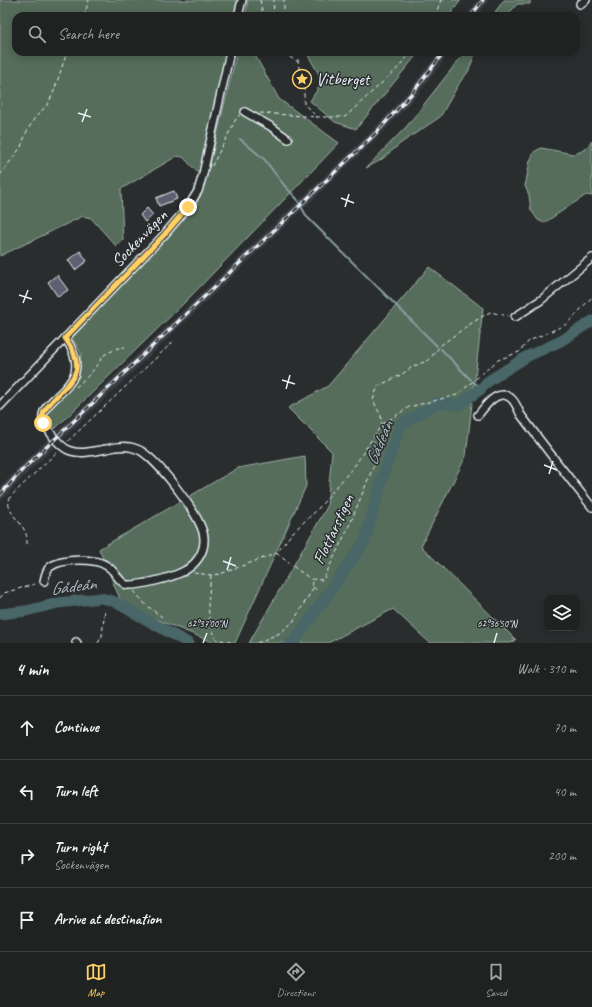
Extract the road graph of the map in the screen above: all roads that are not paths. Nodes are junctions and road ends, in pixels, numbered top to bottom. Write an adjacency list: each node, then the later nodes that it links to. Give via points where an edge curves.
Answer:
1 (242, 0): 4 (street)
2 (586, 0): 3 (street)
3 (580, 4)
4 (239, 12)
5 (229, 56): 10 (street, Sockenvägen, via 203,174 193,200 182,215)
6 (245, 112): 7 (street)
7 (288, 139)
8 (592, 258): 9 (street, via 551,293)
9 (515, 317)
10 (65, 338): 11 (street, Sockenvägen); 14 (street, via 72,347 76,360 75,372 72,381 44,411 42,417 46,427 72,452 129,447 142,452 181,493 195,515 204,535 205,545 201,555 186,571 130,586 122,582 109,567 88,560 51,566 45,574)
11 (0, 406)
12 (478, 415): 13 (street, via 497,396 511,398)
13 (592, 507)
14 (44, 581)

